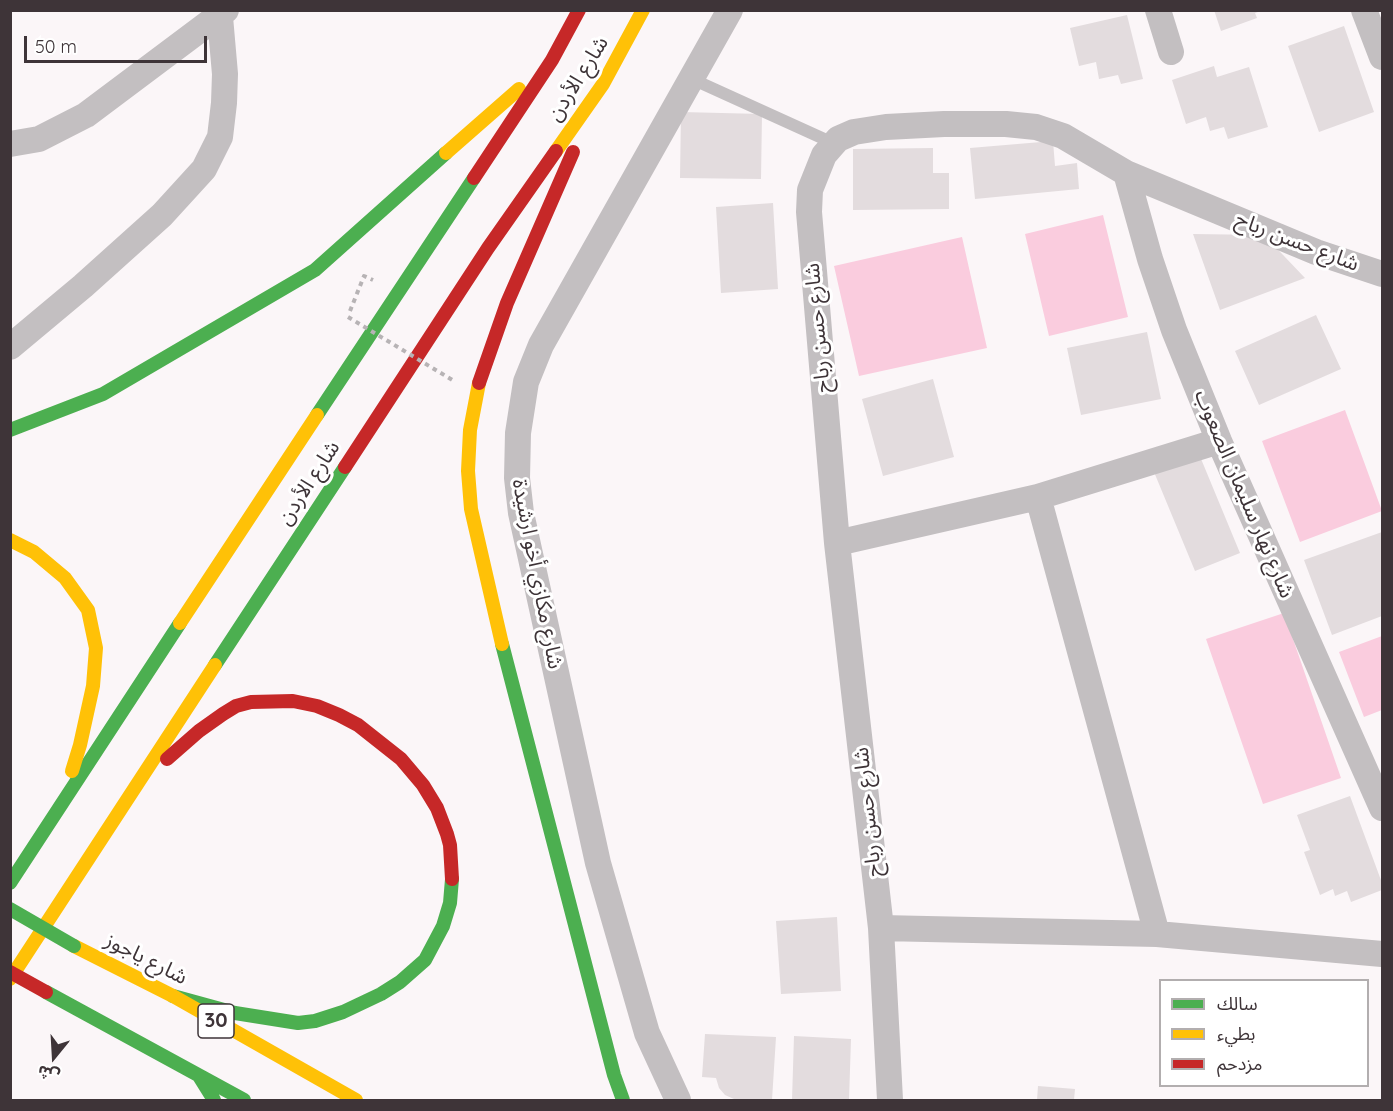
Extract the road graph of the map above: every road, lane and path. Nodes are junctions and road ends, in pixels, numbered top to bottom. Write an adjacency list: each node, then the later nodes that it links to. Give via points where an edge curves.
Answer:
1 (579, 10): 9 (main road, شارع الأردن)
2 (643, 10): 11 (main road, شارع الأردن)
3 (730, 10): 10 (street, شارع مكازي أخو ارشيدة)
4 (1158, 10): 7 (street)
5 (1364, 10): 8 (street)
6 (223, 14): 13 (street, via 86,115 39,139); 17 (street, via 225,74 220,137 204,169 162,215)
7 (1171, 52)
8 (1383, 57)
9 (552, 60): 19 (main road, via 315,270 103,394); 26 (main road, شارع الأردن)
10 (692, 79): 12 (lane); 41 (street, شارع مكازي أخو ارشيدة, via 541,345 526,382 518,433 517,478 521,513 598,863 647,1034)
11 (603, 84): 25 (main road, شارع الأردن, via 488,248); 40 (main road, via 491,346 470,430 468,471 473,520 499,633)
12 (833, 143): 14 (street, شارع حسن رباح, via 854,132 886,127 1006,124 1036,127 1063,136); 23 (street, شارع حسن رباح, via 810,189 808,212)
13 (10, 144)
14 (1126, 172): 15 (street, شارع حسن رباح, via 1316,252); 20 (street, شارع نهار سليمان الصعوب, via 1174,330)
15 (1383, 274)
16 (348, 317): 18 (path, bridge)
17 (10, 347)
18 (453, 381)
19 (10, 430)
20 (1219, 441): 21 (street); 24 (street, شارع نهار سليمان الصعوب)
21 (1038, 497): 23 (street); 31 (street)
22 (10, 540): 26 (main road, via 34,552 65,578 88,610 96,648 93,686 80,745)
23 (837, 543): 30 (street, شارع حسن رباح)
24 (1376, 773): 27 (street, شارع نهار سليمان الصعوب)
25 (131, 794): 34 (main road, شارع الأردن); 35 (main road, via 178,749 236,706 293,701 339,714 401,759 432,800 450,845 450,903 432,949 416,970 381,994 343,1012 298,1023 235,1013)
26 (61, 806): 28 (main road, شارع الأردن)
27 (1383, 808)
28 (10, 883)
29 (10, 909): 35 (main road, شارع ياجوز / 30, bridge)
30 (881, 928): 31 (street); 42 (street, شارع حسن رباح)
31 (1157, 934): 32 (street)
32 (1383, 954)
33 (10, 972): 36 (main road, bridge)
34 (10, 979)
35 (173, 996): 39 (main road, شارع ياجوز / 30)
36 (199, 1076): 37 (main road); 38 (main road)
37 (214, 1101)
38 (244, 1101)
39 (356, 1101)
40 (623, 1101)
41 (678, 1101)
42 (890, 1101)

